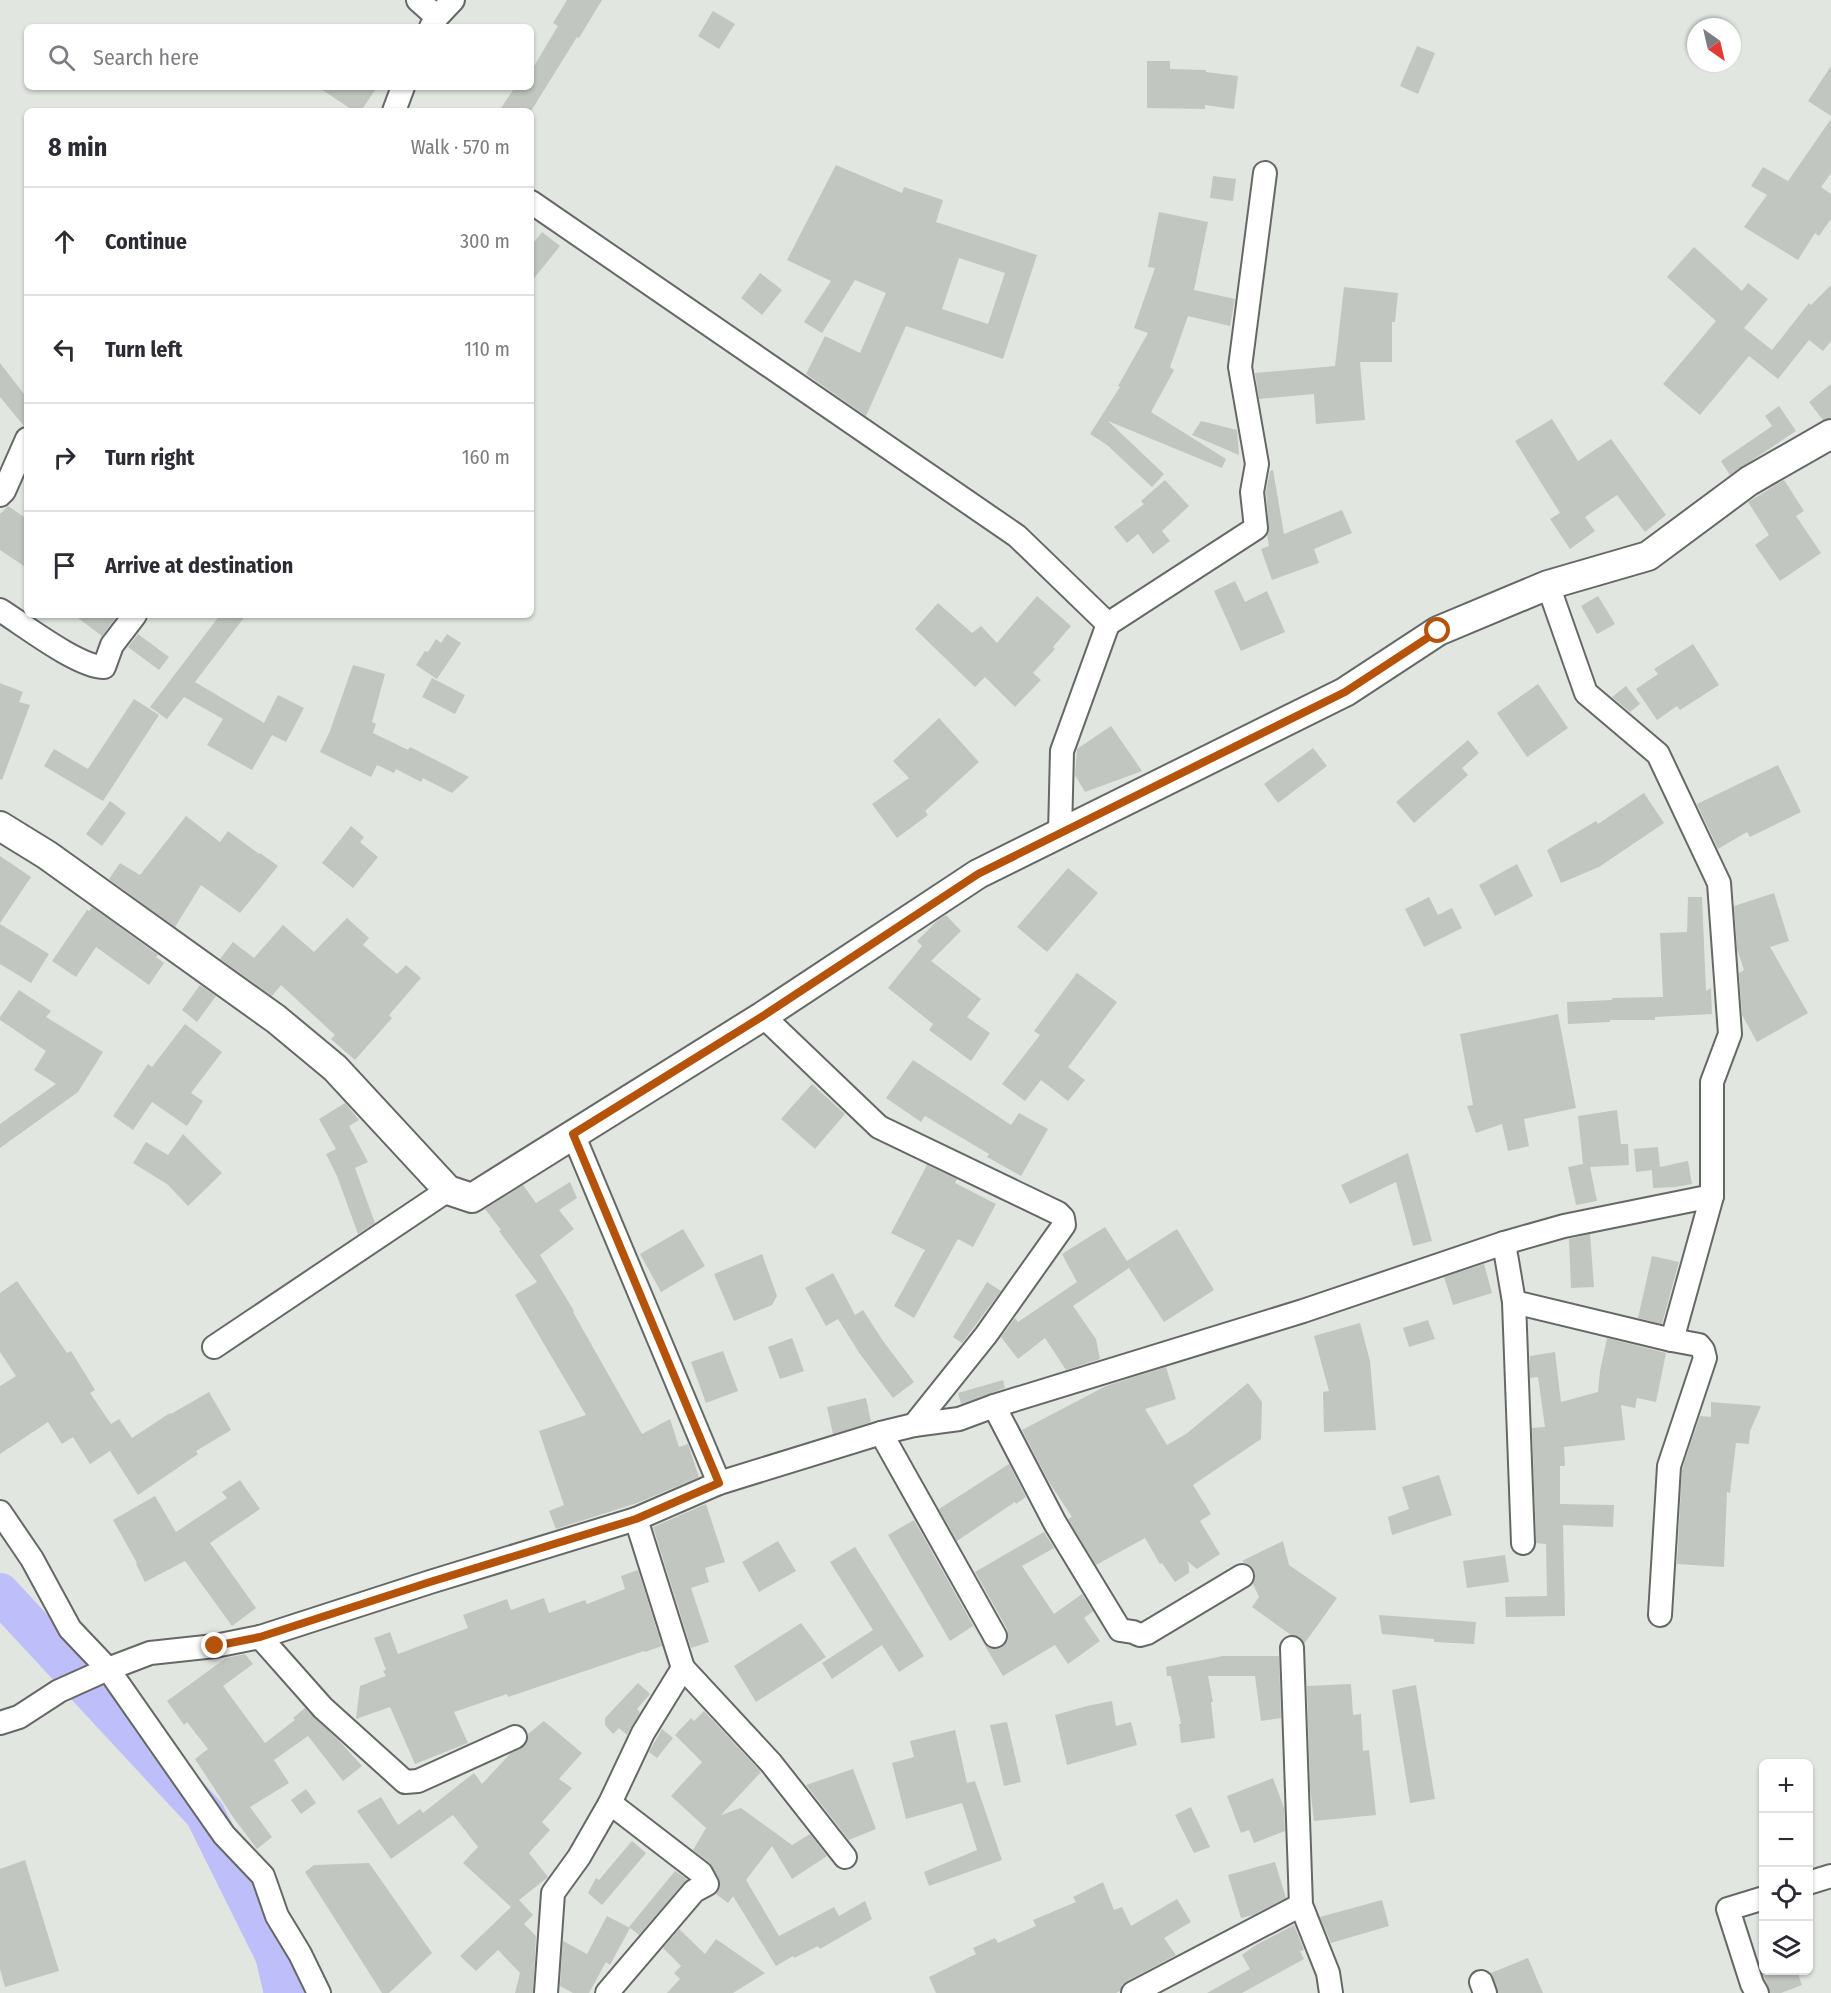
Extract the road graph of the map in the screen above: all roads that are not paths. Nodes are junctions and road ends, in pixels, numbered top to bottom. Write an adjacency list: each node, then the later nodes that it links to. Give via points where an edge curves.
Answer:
1 (418, 0): 3 (street)
2 (453, 0): 3 (street)
3 (434, 22)
4 (1265, 172): 12 (street, via 1240,367 1257,464 1252,492 1256,528)
5 (534, 204): 12 (street, via 1017,536)
6 (1831, 434): 9 (street, via 1749,481 1648,556)
7 (24, 446): 8 (street)
8 (0, 495)
9 (1548, 585): 14 (street, via 1438,631 1345,692); 18 (street, via 1586,693 1658,754 1719,884 1730,1034 1712,1082)
10 (0, 610): 11 (street, via 94,667 104,667 112,645)
11 (133, 618)
12 (1108, 624): 14 (street, via 1062,751)
13 (0, 826): 17 (street, via 47,855 276,1019 334,1068)
14 (1060, 834): 15 (street, via 978,874)
15 (763, 1016): 16 (street); 24 (street, via 879,1127 1063,1218 1064,1225 986,1335)
16 (573, 1134): 17 (street, via 472,1198); 26 (street)
17 (448, 1190): 22 (street)
18 (1712, 1196): 19 (street, via 1564,1226); 21 (street)
19 (1504, 1243): 20 (street); 23 (street, via 1304,1311)
20 (1514, 1302): 21 (street); 29 (street)
21 (1672, 1340): 31 (street, via 1699,1345 1705,1358 1669,1466)
22 (214, 1347)
23 (994, 1406): 24 (street, via 959,1419); 30 (street, via 1055,1523 1120,1630 1147,1633)
24 (914, 1425): 25 (street)
25 (880, 1433): 26 (street); 32 (street)
26 (719, 1483): 28 (street)
27 (0, 1512): 36 (street, via 32,1559 70,1629)
28 (636, 1519): 33 (street); 35 (street)
29 (1523, 1543)
30 (1242, 1576)
31 (1660, 1615)
32 (995, 1636)
33 (260, 1637): 36 (street, via 150,1653); 38 (street, via 323,1708 405,1782 418,1781)
34 (1292, 1648): 44 (street)
35 (683, 1668): 39 (street, via 644,1733); 40 (street, via 771,1763)
36 (108, 1669): 37 (street, via 59,1691); 45 (street, via 224,1835 263,1876 277,1916)
37 (10, 1720)
38 (515, 1737)
39 (610, 1803): 46 (street, via 553,1893); 47 (street, via 701,1873 707,1884 694,1891)
40 (845, 1857)
41 (1831, 1876): 42 (street)
42 (1813, 1882)
43 (1759, 1900): 50 (street, via 1728,1909)
44 (1301, 1905): 48 (street); 49 (street, via 1328,1973)
45 (319, 1993)
46 (546, 1993)
47 (607, 1993)
48 (1134, 1993)
49 (1331, 1993)
50 (1757, 1993)

